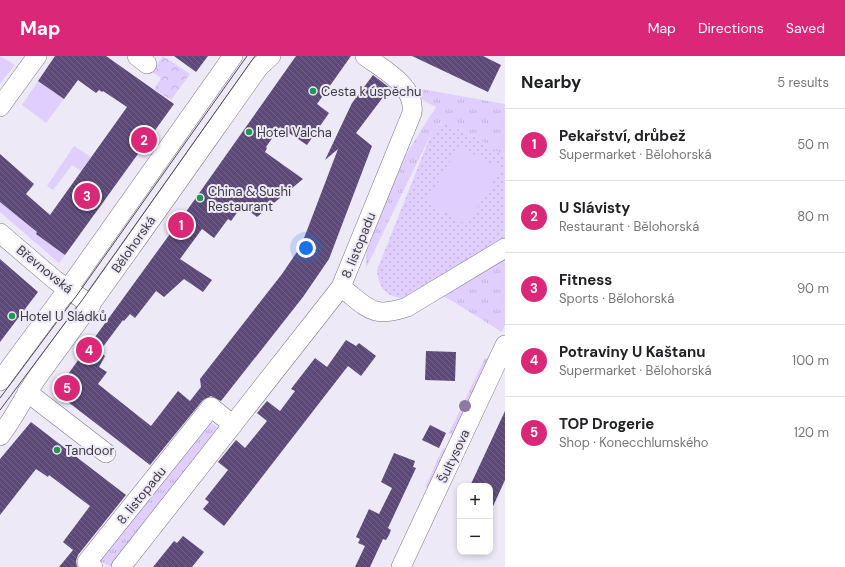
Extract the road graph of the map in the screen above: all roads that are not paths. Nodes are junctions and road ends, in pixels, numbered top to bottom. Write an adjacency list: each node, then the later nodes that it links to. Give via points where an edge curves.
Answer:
1 (37, 56): 5 (street)
2 (233, 56): 9 (street, Bělohorská)
3 (270, 56): 10 (street, Bělohorská, via 258,67)
4 (366, 56): 8 (street, 8. listopadu, via 405,88 413,106)
5 (0, 107)
6 (0, 232): 9 (street, Břevnovská)
7 (505, 248): 8 (street, via 408,307 390,313 372,312)
8 (341, 287): 14 (street, 8. listopadu)
9 (68, 289): 10 (street, Břevnovská); 12 (street, Bělohorská)
10 (91, 305): 13 (street, Bělohorská)
11 (505, 345): 19 (street, Šultysova)
12 (0, 381)
13 (27, 392): 15 (street, Bělohorská); 16 (street)
14 (233, 425): 17 (street, 8. listopadu, via 211,407 87,562); 18 (street, 8. listopadu)
15 (0, 436)
16 (106, 453)
17 (94, 567)
18 (121, 567)
19 (401, 567)

